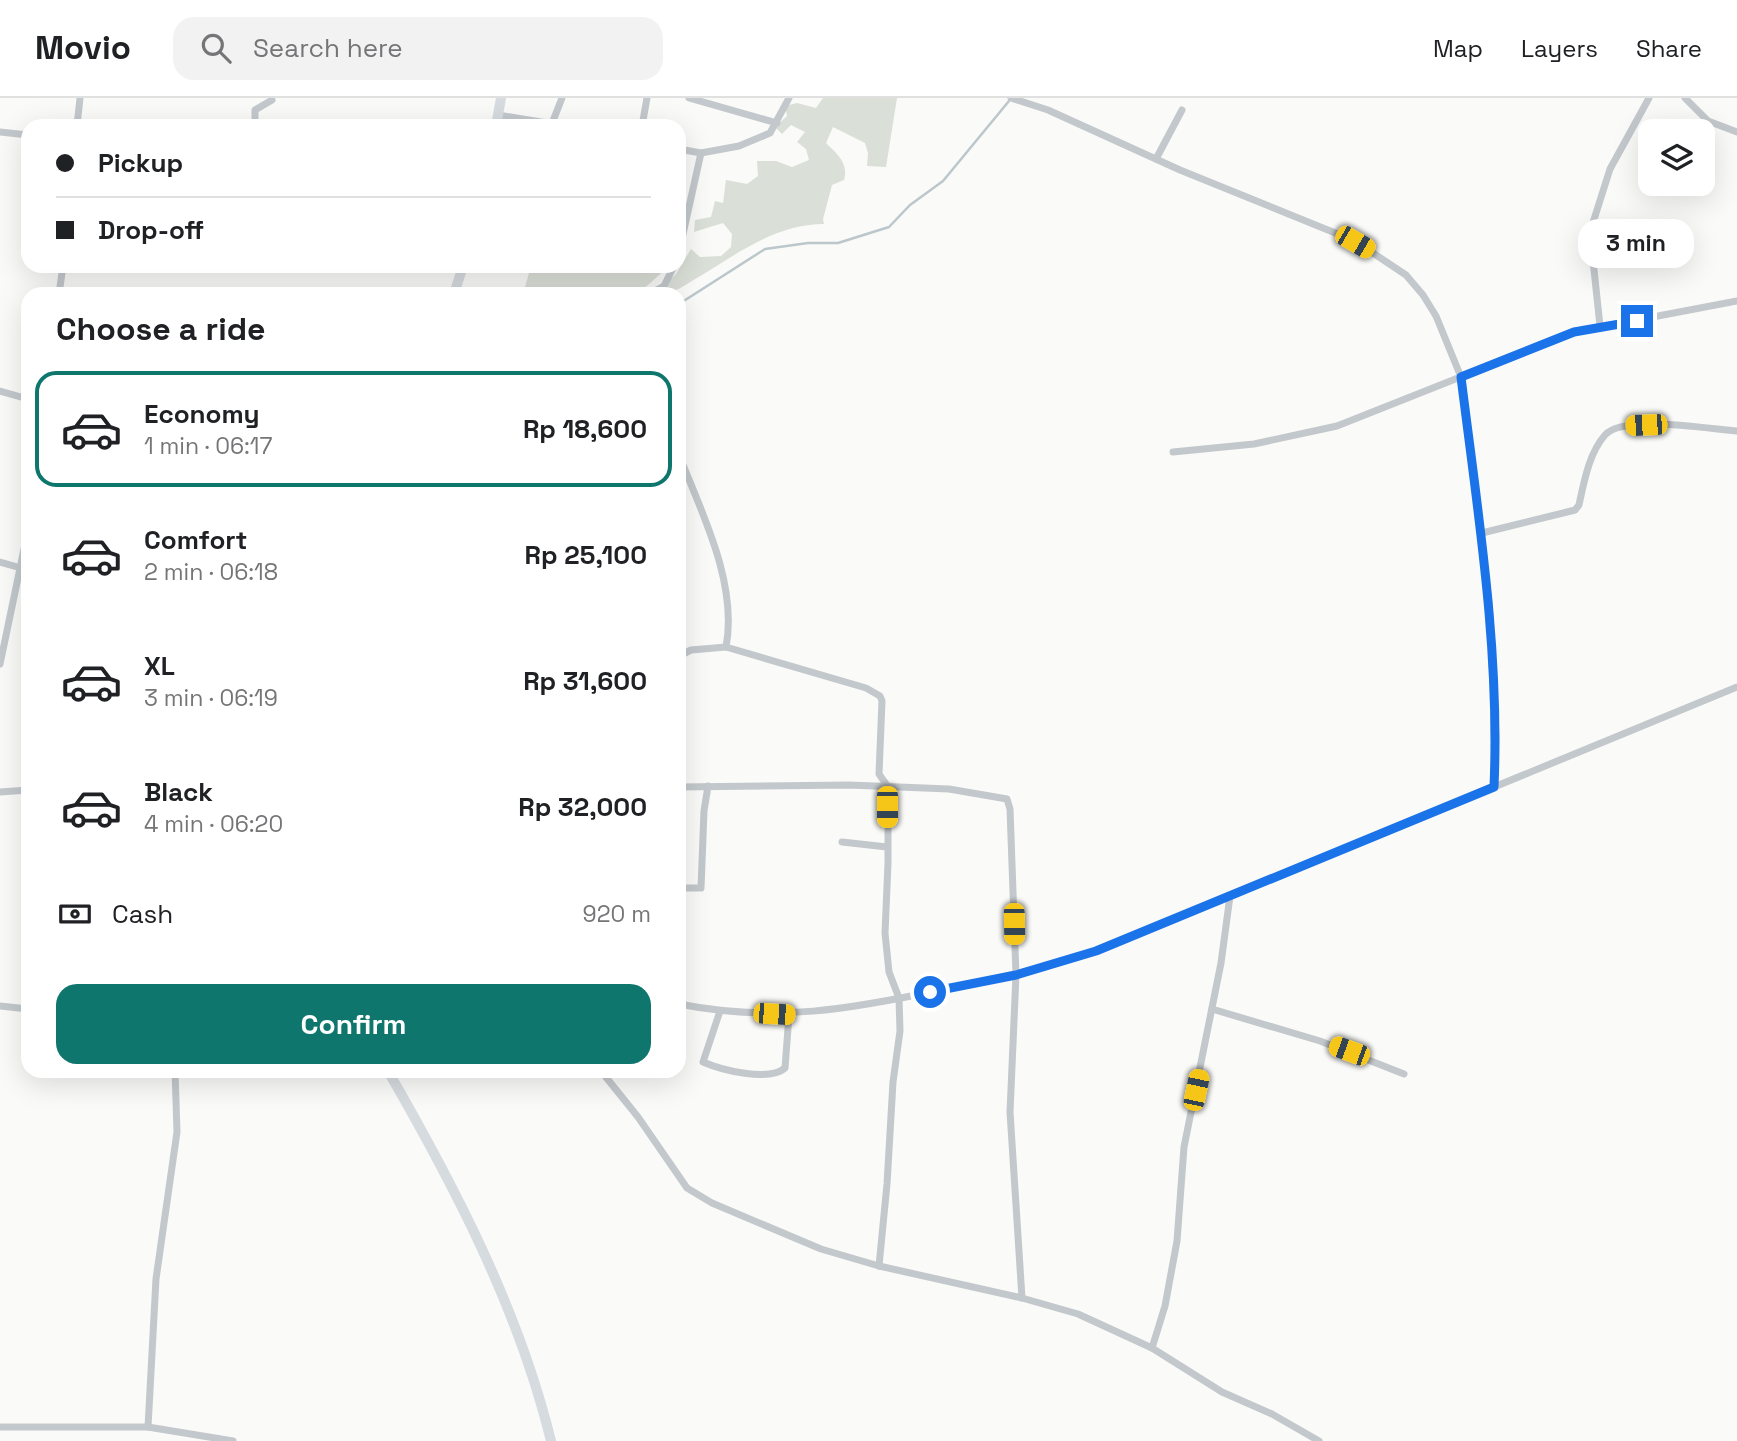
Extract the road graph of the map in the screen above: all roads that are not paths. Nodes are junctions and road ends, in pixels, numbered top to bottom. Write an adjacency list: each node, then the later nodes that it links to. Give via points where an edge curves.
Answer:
1 (80, 98): 12 (street)
2 (501, 98): 14 (main road)
3 (562, 98): 15 (street)
4 (647, 98): 16 (street)
5 (689, 98): 17 (street)
6 (789, 98): 17 (street)
7 (1011, 98): 23 (street)
8 (1649, 98): 26 (street, via 1610,169 1590,232)
9 (1685, 98): 19 (street, via 1708,121)
10 (272, 100): 13 (street, via 255,110)
11 (1182, 110): 23 (street)
12 (78, 119)
13 (255, 119)
14 (497, 119)
15 (554, 119)
16 (643, 119)
17 (776, 123): 22 (street, via 764,136)
18 (0, 132): 20 (street)
19 (1737, 132)
20 (21, 134)
21 (686, 150): 22 (street)
22 (701, 153): 24 (street)
23 (1156, 159): 27 (street, via 1355,242 1392,265 1429,305)
24 (686, 220)
25 (1737, 301): 26 (street)
26 (1600, 326): 27 (street, via 1546,342)
27 (1461, 377): 31 (street, via 1337,426 1254,444); 33 (street)
28 (0, 391): 29 (street)
29 (21, 397)
30 (1737, 431): 33 (street, via 1667,425 1612,429 1595,449 1575,510)
31 (1173, 452)
32 (686, 475): 37 (street, via 727,590)
33 (1482, 533): 44 (street, via 1494,673)
34 (0, 562): 35 (street)
35 (21, 568)
36 (21, 581): 39 (street)
37 (726, 647): 38 (street); 43 (street, via 880,696 879,774)
38 (686, 652)
39 (0, 664)
40 (1737, 687): 44 (street)
41 (708, 786): 42 (street); 43 (street); 49 (street, via 701,888)
42 (686, 787)
43 (888, 787): 48 (street); 51 (street, via 949,789 1007,799)
44 (1494, 787): 50 (street)
45 (21, 790): 46 (street)
46 (0, 792)
47 (842, 842): 48 (street)
48 (887, 847): 52 (street, via 885,933 889,972)
49 (686, 888)
50 (1230, 895): 51 (street, via 1096,951); 56 (street)
51 (1016, 975): 52 (street); 64 (street, via 1010,1112)
52 (899, 998): 58 (street); 63 (street)
53 (686, 1005): 57 (street)
54 (0, 1006): 55 (street)
55 (21, 1008)
56 (1212, 1009): 59 (street, via 1320,1041); 65 (street, via 1181,1168 1177,1241)
57 (720, 1011): 58 (street); 58 (street, via 704,1062 752,1073 779,1073 785,1068)
58 (789, 1015)
59 (1404, 1074)
60 (175, 1078): 67 (street, via 177,1132 156,1279)
61 (392, 1078): 69 (main road, via 481,1247 524,1355)
62 (607, 1078): 63 (street, via 694,1194 821,1249)
63 (878, 1266): 64 (street)
64 (1022, 1298): 65 (street, via 1078,1314)
65 (1152, 1348): 70 (street, via 1222,1392)
66 (0, 1427): 67 (street)
67 (148, 1427): 68 (street)
68 (233, 1441)
69 (551, 1441)
70 (1319, 1441)

